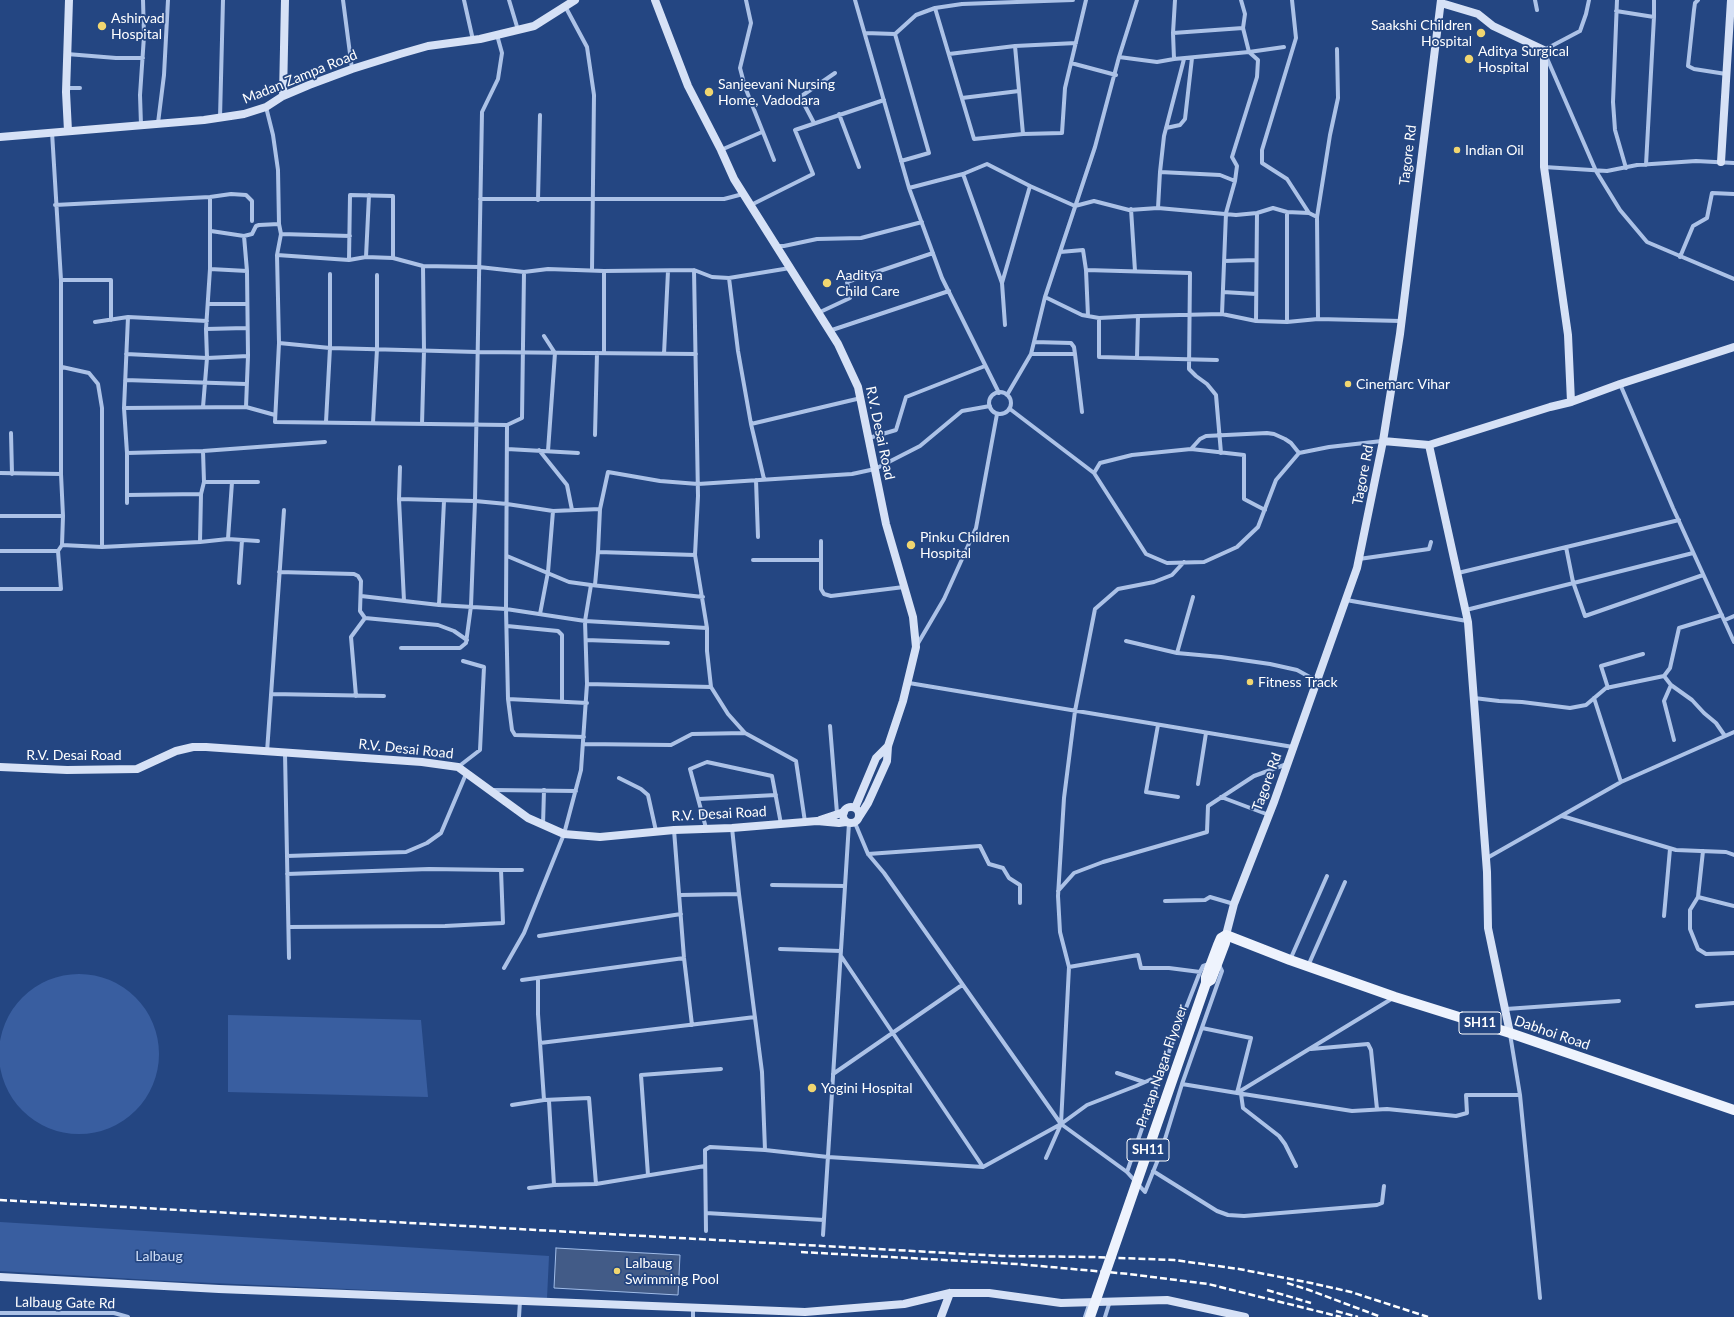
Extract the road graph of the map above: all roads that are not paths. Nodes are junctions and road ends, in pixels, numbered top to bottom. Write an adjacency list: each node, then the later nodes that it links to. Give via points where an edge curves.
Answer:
1 (69, 0): 46 (street)
2 (143, 0): 49 (street)
3 (168, 0): 69 (street, via 164,75)
4 (223, 0): 67 (street)
5 (285, 0): 61 (street)
6 (343, 0): 54 (street)
7 (464, 0): 38 (street)
8 (509, 0): 33 (street)
9 (575, 0): 27 (street, Madan Zampa Road)
10 (655, 0): 77 (street, R.V. Desai Road, via 688,86)
11 (746, 0): 74 (street, via 751,23 740,68)
12 (855, 0): 35 (street)
13 (1073, 0): 25 (street)
14 (1086, 0): 39 (street)
15 (1136, 0): 48 (street)
16 (1175, 0): 34 (street)
17 (1241, 0): 32 (street, via 1245,14)
18 (1292, 0): 107 (street, via 1296,38 1261,156 1262,163 1287,179)
19 (1535, 0): 29 (street)
20 (1589, 0): 43 (street, via 1580,31)
21 (1617, 0): 30 (street)
22 (1654, 0): 31 (street)
23 (1698, 0): 56 (street, via 1695,3 1688,66)
24 (1731, 0): 44 (street)
25 (1044, 1): 28 (street, via 962,4)
26 (1441, 2): 43 (street, via 1478,14 1493,26); 161 (street, Tagore Rd)
27 (565, 6): 33 (street, Madan Zampa Road, via 534,26); 98 (street, via 587,47 594,95)
28 (935, 8): 36 (street, via 916,15); 47 (street)
29 (1537, 10)
30 (1616, 11): 31 (street); 85 (street, via 1613,102 1615,130)
31 (1654, 17): 82 (street)
32 (1243, 28): 34 (street); 45 (street)
33 (518, 30): 37 (street, Madan Zampa Road)
34 (1173, 33): 51 (street)
35 (865, 34): 36 (street); 63 (street)
36 (895, 34): 79 (street, via 930,153)
37 (497, 35): 38 (street, Madan Zampa Road); 96 (street, via 502,54 498,79 482,112)
38 (473, 40): 54 (street, Madan Zampa Road, via 428,46)
39 (1076, 43): 40 (street); 53 (street)
40 (1015, 46): 47 (street); 60 (street)
41 (1284, 47): 45 (street)
42 (1337, 48): 108 (street, via 1338,98)
43 (1544, 50): 84 (street); 86 (street)
44 (1731, 51): 56 (street)
45 (1249, 52): 50 (street); 89 (street, via 1258,60 1257,77 1232,157 1238,166)
46 (67, 54): 49 (street); 58 (street)
47 (949, 54): 62 (street)
48 (1119, 57): 51 (street, via 1157,62); 57 (street)
49 (143, 58): 70 (street)
50 (1192, 58): 52 (street); 71 (street, via 1185,119 1180,125)
51 (1174, 59): 52 (street)
52 (1184, 59): 71 (street)
53 (1070, 63): 57 (street); 75 (street, via 1065,88 1062,133)
54 (352, 69): 61 (street, Madan Zampa Road)
55 (835, 73): 68 (street, via 803,95)
56 (1727, 74): 80 (street)
57 (1116, 76): 101 (street)
58 (66, 88): 59 (street); 72 (street)
59 (80, 88)
60 (1019, 91): 62 (street); 75 (street)
61 (282, 96): 64 (street, Madan Zampa Road)
62 (962, 98): 75 (street, via 974,139)
63 (884, 100): 65 (street); 79 (street)
64 (266, 107): 67 (street, Madan Zampa Road); 111 (street, via 278,170)
65 (839, 114): 68 (street); 83 (street)
66 (540, 115): 97 (street)
67 (220, 118): 69 (street, Madan Zampa Road)
68 (814, 123): 100 (street, via 795,130 813,174)
69 (158, 124): 70 (street, Madan Zampa Road)
70 (140, 125): 72 (street, Madan Zampa Road)
71 (1166, 128): 87 (street)
72 (68, 131): 73 (street, Madan Zampa Road)
73 (52, 132): 76 (street, Madan Zampa Road); 99 (street)
74 (762, 132): 77 (street); 78 (street)
75 (1023, 134)
76 (0, 137)
77 (721, 150): 92 (street, R.V. Desai Road)
78 (774, 160)
79 (901, 161): 91 (street)
80 (1721, 162): 81 (street); 82 (street)
81 (1734, 163)
82 (1646, 165): 85 (street)
83 (859, 167)
84 (1544, 167): 86 (street); 199 (street, via 1568,335)
85 (1626, 168): 86 (street)
86 (1596, 171): 121 (street, via 1620,210 1648,242)
87 (1160, 172): 89 (street, via 1220,175); 102 (street)
88 (963, 174): 90 (street, via 987,164); 91 (street); 143 (street)
89 (1234, 181): 105 (street)
90 (1030, 186): 101 (street); 143 (street)
91 (909, 188): 110 (street)
92 (743, 194): 98 (street, via 724,199); 100 (street, R.V. Desai Road)
93 (1734, 194): 121 (street, via 1712,193 1707,218 1693,226)
94 (369, 195): 115 (street, via 350,195); 120 (street); 122 (street, via 393,196)
95 (210, 197): 99 (street); 109 (street, via 246,195 252,202); 112 (street)
96 (480, 200): 97 (street); 127 (street)
97 (538, 200): 98 (street)
98 (593, 200): 130 (street)
99 (56, 205): 142 (street)
100 (750, 206): 116 (street, R.V. Desai Road)
101 (1075, 206): 103 (street, via 1094,202); 117 (street)
102 (1158, 208): 103 (street); 105 (street)
103 (1131, 209): 136 (street)
104 (1287, 212): 106 (street, via 1273,208); 107 (street); 163 (street)
105 (1226, 213): 106 (street); 125 (street)
106 (1257, 213): 124 (street)
107 (1309, 213): 108 (street)
108 (1317, 217): 157 (street)
109 (252, 221)
110 (922, 222): 116 (street, via 861,238 817,239); 118 (street)
111 (279, 224): 113 (street); 114 (street, via 256,226 252,234)
112 (211, 231): 114 (street); 129 (street)
113 (281, 234): 115 (street); 119 (street)
114 (244, 236): 133 (street)
115 (350, 236): 123 (street)
116 (776, 246): 128 (street, R.V. Desai Road)
117 (1060, 252): 132 (street, via 1082,250); 147 (street)
118 (933, 253): 144 (street); 150 (street, via 847,282 850,298)
119 (278, 255): 123 (street); 170 (street)
120 (366, 257): 122 (street); 123 (street)
121 (1680, 257): 141 (street)
122 (393, 258): 126 (street)
123 (350, 260)
124 (1256, 260): 125 (street); 146 (street)
125 (1224, 261): 145 (street)
126 (423, 266): 127 (street); 174 (street)
127 (479, 267): 137 (street); 175 (street)
128 (790, 268): 140 (street); 150 (street, R.V. Desai Road)
129 (210, 269): 133 (street); 148 (street)
130 (592, 270): 134 (street); 137 (street, via 548,269)
131 (694, 270): 135 (street); 140 (street, via 712,277); 182 (street)
132 (1086, 270): 136 (street); 153 (street)
133 (247, 271): 149 (street)
134 (604, 271): 135 (street); 179 (street)
135 (668, 271): 181 (street)
136 (1135, 271): 152 (street, via 1190,273)
137 (524, 272): 176 (street)
138 (330, 274): 172 (street)
139 (377, 275): 173 (street)
140 (729, 278): 212 (street)
141 (1734, 279)
142 (61, 280): 158 (street, via 111,280); 191 (street)
143 (1002, 283): 164 (street)
144 (949, 291): 167 (street); 190 (street)
145 (1223, 292): 146 (street); 151 (street)
146 (1256, 294): 160 (street)
147 (1045, 297): 153 (street); 169 (street)
148 (209, 304): 149 (street); 159 (street)
149 (247, 304): 165 (street)
150 (818, 313): 167 (street, R.V. Desai Road)
151 (1222, 314): 152 (street); 160 (street)
152 (1190, 315): 154 (street); 188 (street)
153 (1088, 316): 156 (street)
154 (1138, 316): 156 (street); 187 (street)
155 (128, 318): 158 (street); 159 (street); 180 (street)
156 (1099, 318): 187 (street, via 1099,357)
157 (1318, 319): 161 (street); 163 (street)
158 (111, 320): 162 (street)
159 (207, 321): 166 (street)
160 (1256, 321): 163 (street)
161 (1401, 321): 218 (street, Tagore Rd)
162 (95, 322)
163 (1287, 322)
164 (1005, 325)
165 (246, 328): 166 (street); 185 (street)
166 (206, 329): 186 (street)
167 (828, 331): 198 (street, R.V. Desai Road, via 838,344 858,387)
168 (544, 336): 177 (street)
169 (1034, 342): 183 (street); 184 (street, via 1071,343)
170 (279, 343): 172 (street); 207 (street)
171 (1734, 347): 195 (street)
172 (330, 348): 173 (street); 208 (street)
173 (377, 349): 174 (street); 209 (street)
174 (424, 351): 175 (street); 210 (street)
175 (477, 352): 176 (street); 211 (street)
176 (524, 353): 177 (street); 213 (street, via 522,418)
177 (555, 353): 178 (street); 225 (street)
178 (597, 353): 179 (street); 215 (street)
179 (604, 353): 181 (street)
180 (126, 354): 186 (street); 192 (street)
181 (664, 354): 182 (street)
182 (696, 354): 241 (street)
183 (1031, 354): 184 (street); 197 (street)
184 (1075, 354): 205 (street)
185 (248, 356): 186 (street); 194 (street)
186 (207, 358): 193 (street)
187 (1137, 358): 188 (street)
188 (1188, 360): 189 (street); 216 (street, via 1189,369 1216,395)
189 (1217, 360)
190 (985, 366): 196 (street); 217 (street, via 906,397 896,430)
191 (62, 367): 235 (street); 265 (street, via 89,373 98,384 102,408)
192 (125, 380): 193 (street); 203 (street)
193 (205, 382): 194 (street); 201 (street)
194 (246, 384): 202 (street)
195 (1620, 384): 199 (street); 256 (street)
196 (999, 393): 197 (street); 200 (street, via 990,399)
197 (1008, 395): 204 (street)
198 (860, 398): 212 (street); 217 (street, R.V. Desai Road)
199 (1571, 402): 220 (street)
200 (990, 406): 206 (street); 231 (street, via 962,411 920,446)
201 (203, 407): 202 (street); 203 (street)
202 (246, 407): 207 (street)
203 (124, 408): 226 (street)
204 (1010, 409): 206 (street, via 1004,414); 232 (street)
205 (1082, 412)
206 (997, 414): 309 (street, via 976,528 944,599)
207 (276, 415): 208 (street, via 275,422)
208 (326, 422): 209 (street)
209 (373, 423): 210 (street)
210 (422, 424): 211 (street)
211 (476, 424): 213 (street); 246 (street)
212 (751, 424): 236 (street)
213 (507, 425): 221 (street)
214 (11, 433): 234 (street)
215 (595, 435)
216 (1220, 435): 222 (street, via 1200,438); 228 (street); 229 (street, via 1274,434 1291,443)
217 (868, 438): 231 (street, R.V. Desai Road)
218 (1383, 441): 220 (street); 229 (street); 273 (street, Tagore Rd)
219 (325, 442): 224 (street)
220 (1429, 445): 279 (street)
221 (507, 448): 223 (street); 248 (street)
222 (1191, 449): 228 (street); 232 (street, via 1132,456 1100,463)
223 (539, 450): 225 (street); 251 (street, via 567,485)
224 (204, 451): 226 (street); 238 (street)
225 (548, 451): 227 (street)
226 (127, 453): 243 (street)
227 (578, 453)
228 (1222, 453): 252 (street, via 1244,456 1244,499)
229 (1298, 453): 252 (street, via 1276,480)
230 (400, 466): 244 (street)
231 (875, 469): 236 (street, via 852,474); 284 (street, R.V. Desai Road, via 886,524)
232 (1094, 473): 276 (street, via 1146,554 1167,563)
233 (0, 474): 234 (street)
234 (12, 474): 235 (street)
235 (61, 474): 255 (street)
236 (764, 479): 237 (street)
237 (756, 480): 241 (street); 257 (street)
238 (204, 482): 239 (street); 242 (street)
239 (232, 482): 240 (street); 258 (street)
240 (258, 482)
241 (698, 484): 249 (street, via 660,481 608,472); 271 (street)
242 (200, 494): 243 (street); 261 (street)
243 (127, 495): 247 (street)
244 (399, 499): 245 (street); 290 (street)
245 (444, 501): 246 (street); 291 (street)
246 (475, 501): 248 (street); 292 (street)
247 (127, 503)
248 (507, 504): 253 (street); 272 (street)
249 (600, 509): 251 (street); 269 (street)
250 (284, 510): 277 (street)
251 (572, 510): 253 (street)
252 (1265, 510): 276 (street, via 1258,527 1237,547 1204,562)
253 (553, 511): 278 (street)
254 (0, 516): 255 (street)
255 (62, 516): 264 (street)
256 (1679, 520): 266 (street); 270 (street)
257 (758, 537)
258 (228, 539): 259 (street); 261 (street)
259 (242, 540): 260 (street); 282 (street)
260 (258, 541)
261 (200, 542): 265 (street)
262 (821, 542): 275 (street)
263 (1431, 542): 273 (street, via 1428,549)
264 (62, 545): 265 (street); 268 (street)
265 (102, 547)
266 (1566, 547): 279 (street); 281 (street)
267 (0, 551): 268 (street)
268 (58, 551): 285 (street, via 61,589)
269 (598, 552): 271 (street); 283 (street)
270 (1693, 553): 280 (street); 281 (street)
271 (695, 555): 288 (street)
272 (508, 556): 278 (street); 293 (street)
273 (1359, 559): 289 (street, Tagore Rd)
274 (753, 560): 275 (street)
275 (821, 560): 284 (street, via 821,589 827,595)
276 (1184, 562): 329 (street, via 1172,575 1154,582 1118,589 1095,609)
277 (279, 572): 286 (street, via 354,574 361,581); 321 (street)
278 (548, 572): 283 (street, via 569,582); 295 (street)
279 (1458, 573): 294 (street)
280 (1703, 575): 281 (street, via 1585,616); 296 (street)
281 (1573, 582): 294 (street)
282 (239, 583)
283 (593, 585): 288 (street); 300 (street)
284 (904, 587): 309 (street, R.V. Desai Road, via 913,617)
285 (0, 589)
286 (360, 596): 290 (street); 298 (street, via 360,611)
287 (1193, 596): 311 (street)
288 (703, 597): 303 (street)
289 (1346, 600): 301 (street); 315 (street, Tagore Rd)
290 (404, 601): 291 (street)
291 (439, 605): 292 (street)
292 (471, 606): 293 (street); 304 (street)
293 (506, 609): 295 (street); 302 (street)
294 (1466, 610): 301 (street)
295 (540, 614): 300 (street)
296 (1722, 615): 299 (street); 314 (street, via 1679,628 1670,668)
297 (1734, 616): 299 (street)
298 (365, 618): 304 (street, via 438,625 454,631); 322 (street, via 351,637)
299 (1724, 620): 307 (street)
300 (585, 621): 303 (street); 305 (street)
301 (1468, 622): 324 (street)
302 (506, 626): 326 (street); 327 (street, via 558,631 562,634)
303 (707, 628): 319 (street)
304 (467, 640): 310 (street, via 460,648)
305 (586, 640): 308 (street); 317 (street)
306 (1126, 641): 311 (street)
307 (1734, 642)
308 (668, 643)
309 (916, 647): 316 (street, R.V. Desai Road)
310 (401, 648)
311 (1177, 653): 315 (street, via 1270,664 1298,670)
312 (1643, 654): 320 (street, via 1602,666)
313 (463, 661): 345 (street, via 484,667 480,750)
314 (1664, 676): 318 (street); 320 (street)
315 (1317, 681): 340 (street, Tagore Rd)
316 (909, 682): 329 (street); 339 (street, R.V. Desai Road)
317 (587, 684): 319 (street); 328 (street)
318 (1671, 685): 335 (street, via 1716,722); 337 (street, via 1664,701)
319 (711, 687): 334 (street, via 728,714)
320 (1608, 688): 325 (street)
321 (271, 694): 322 (street); 341 (street)
322 (356, 696): 323 (street)
323 (384, 696)
324 (1474, 698): 325 (street, via 1570,708 1586,705); 376 (street)
325 (1594, 698): 348 (street)
326 (508, 699): 327 (street); 336 (street, via 515,735)
327 (562, 702): 328 (street)
328 (587, 703): 336 (street)
329 (1075, 710): 330 (street); 384 (street, via 1064,798)
330 (1158, 725): 332 (street); 355 (street, via 1146,792)
331 (830, 726): 358 (street)
332 (1206, 732): 340 (street); 349 (street)
333 (1734, 732): 335 (street)
334 (745, 733): 338 (street, via 692,734 671,745); 363 (street, via 796,761)
335 (1725, 736): 348 (street)
336 (584, 737): 338 (street)
337 (1674, 740)
338 (584, 744): 352 (street, via 582,770)
339 (888, 746): 357 (street, R.V. Desai Road, via 876,758); 362 (street, R.V. Desai Road, via 887,761 868,803)
340 (1294, 747): 343 (street, Tagore Rd)
341 (267, 752): 342 (street, R.V. Desai Road); 344 (street, R.V. Desai Road, via 193,748 176,750 136,769 67,770)
342 (285, 753): 345 (street, R.V. Desai Road, via 422,762); 375 (street)
343 (1288, 762): 354 (street, via 1254,776); 359 (street, Tagore Rd)
344 (0, 767)
345 (458, 767): 346 (street, R.V. Desai Road)
346 (467, 773): 350 (street, R.V. Desai Road); 375 (street, via 441,833 421,846 406,852)
347 (619, 778): 369 (street, via 648,795)
348 (1621, 782): 360 (street)
349 (1198, 784)
350 (489, 790): 351 (street); 365 (street, R.V. Desai Road, via 528,818)
351 (544, 790): 352 (street); 365 (street)
352 (576, 790): 370 (street)
353 (776, 796): 356 (street); 356 (street, via 772,776 707,762 690,769); 364 (street)
354 (1221, 797): 359 (street); 384 (street, via 1208,806 1207,832 1074,873)
355 (1178, 798)
356 (699, 799): 366 (street)
357 (855, 808): 358 (street, R.V. Desai Road, via 847,808); 362 (street, via 859,811)
358 (840, 813): 361 (street, R.V. Desai Road); 362 (street, via 843,818)
359 (1269, 815): 390 (street, Tagore Rd)
360 (1562, 816): 371 (street); 376 (street)
361 (817, 821): 362 (street, R.V. Desai Road); 363 (street, R.V. Desai Road)
362 (852, 821): 373 (street); 383 (street)
363 (805, 822): 364 (street, R.V. Desai Road)
364 (781, 824): 367 (street, R.V. Desai Road)
365 (543, 825): 370 (street, R.V. Desai Road)
366 (706, 828): 367 (street, R.V. Desai Road); 368 (street, R.V. Desai Road)
367 (732, 828): 385 (street)
368 (674, 830): 369 (street, R.V. Desai Road); 386 (street)
369 (656, 831): 370 (street, R.V. Desai Road, via 600,837)
370 (564, 834): 406 (street, via 524,933)
371 (1670, 848): 372 (street); 393 (street)
372 (1703, 851): 374 (street); 387 (street)
373 (868, 854): 389 (street, via 980,846 989,864 1003,868 1009,878 1020,886); 410 (street)
374 (1734, 855)
375 (287, 856): 379 (street)
376 (1486, 858): 415 (street, via 1488,928)
377 (502, 870): 378 (street); 379 (street, via 429,869); 394 (street, via 502,923)
378 (522, 870)
379 (287, 874): 394 (street)
380 (1327, 876): 403 (street)
381 (1345, 882): 404 (street)
382 (772, 885): 383 (street)
383 (845, 886): 398 (street)
384 (1058, 891): 405 (street, via 1060,932)
385 (739, 894): 386 (street); 416 (street)
386 (680, 895): 392 (street)
387 (1698, 897): 391 (street); 399 (street, via 1690,910 1690,929 1698,949 1706,954)
388 (1165, 901): 390 (street, via 1205,900 1210,896)
389 (1020, 903)
390 (1234, 904): 395 (street, Tagore Rd)
391 (1734, 906)
392 (681, 914): 396 (street); 402 (street)
393 (1664, 916)
394 (290, 927): 401 (street)
395 (1226, 935): 403 (main road, Dabhoi Road / SH11); 407 (main road, Pratap Nagar Flyover, via 1221,938)
396 (539, 936)
397 (780, 949): 398 (street)
398 (841, 951): 400 (street)
399 (1734, 953)
400 (841, 956): 419 (street); 425 (street)
401 (289, 958)
402 (684, 958): 408 (street); 417 (street)
403 (1290, 960): 404 (main road, Dabhoi Road / SH11)
404 (1308, 966): 411 (main road, Dabhoi Road / SH11)
405 (1069, 967): 407 (street, via 1138,955 1141,968); 435 (street)
406 (504, 968)
407 (1210, 968): 418 (street, via 1222,971); 426 (street); 468 (main road, Pratap Nagar Flyover / SH11, bridge)
408 (538, 978): 409 (street); 421 (street)
409 (522, 980)
410 (962, 985): 419 (street); 435 (street)
411 (1395, 997): 420 (main road, Dabhoi Road / SH11); 422 (street)
412 (1619, 1001): 415 (street)
413 (1734, 1003): 414 (street)
414 (1697, 1006)
415 (1506, 1009): 420 (street)
416 (755, 1017): 417 (street); 436 (street, via 762,1072)
417 (692, 1025): 421 (street)
418 (1202, 1028): 428 (street); 429 (street, via 1251,1038)
419 (892, 1033): 425 (street); 441 (street)
420 (1510, 1033): 430 (street); 433 (main road, Dabhoi Road / SH11)
421 (540, 1043): 431 (street)
422 (1308, 1049): 429 (street); 434 (street, via 1368,1044 1371,1050)
423 (721, 1069): 444 (street, via 641,1074)
424 (1117, 1073): 427 (street)
425 (833, 1074): 437 (street)
426 (1161, 1074): 427 (street); 443 (street)
427 (1144, 1082): 435 (street, via 1087,1105)
428 (1182, 1084): 429 (street); 442 (street)
429 (1239, 1093): 434 (street, via 1352,1111); 440 (street, via 1243,1108 1279,1136)
430 (1520, 1095): 434 (street, via 1466,1095 1467,1113 1456,1116); 457 (street)
431 (546, 1101): 432 (street); 445 (street, via 589,1098); 446 (street)
432 (512, 1105)
433 (1733, 1107)
434 (1377, 1109)
435 (1060, 1124): 438 (street); 441 (street); 443 (street)
436 (765, 1150): 437 (street); 439 (street, via 710,1147 705,1150)
437 (828, 1157): 441 (street); 450 (street)
438 (1046, 1158)
439 (706, 1166): 444 (street); 449 (street)
440 (1296, 1166)
441 (983, 1167)
442 (1153, 1171): 443 (street, via 1145,1192); 447 (street, via 1217,1211 1228,1215 1244,1216 1377,1205 1382,1203)
443 (1127, 1172)
444 (648, 1175): 445 (street)
445 (596, 1184): 446 (street)
446 (554, 1185): 448 (street)
447 (1384, 1186)
448 (529, 1188)
449 (706, 1213): 450 (street); 451 (street)
450 (824, 1220): 452 (street)
451 (706, 1230)
452 (823, 1235)
453 (0, 1273): 455 (street, via 206,1285)
454 (0, 1278): 455 (street)
455 (219, 1289): 458 (street)
456 (950, 1294): 460 (street, via 989,1293 1060,1303); 461 (street, via 904,1304 805,1312); 466 (street)
457 (1540, 1298)
458 (520, 1301): 461 (street); 464 (street)
459 (1110, 1301): 460 (street); 469 (street); 470 (street, via 1167,1300)
460 (1090, 1302): 467 (street)
461 (693, 1308): 465 (street)
462 (0, 1313): 463 (street, Lalbaug Gate Rd, via 114,1313)
463 (128, 1317)
464 (519, 1317)
465 (693, 1317)
466 (941, 1317)
467 (1085, 1317)
468 (1090, 1317)
469 (1105, 1317)
470 (1245, 1317)

